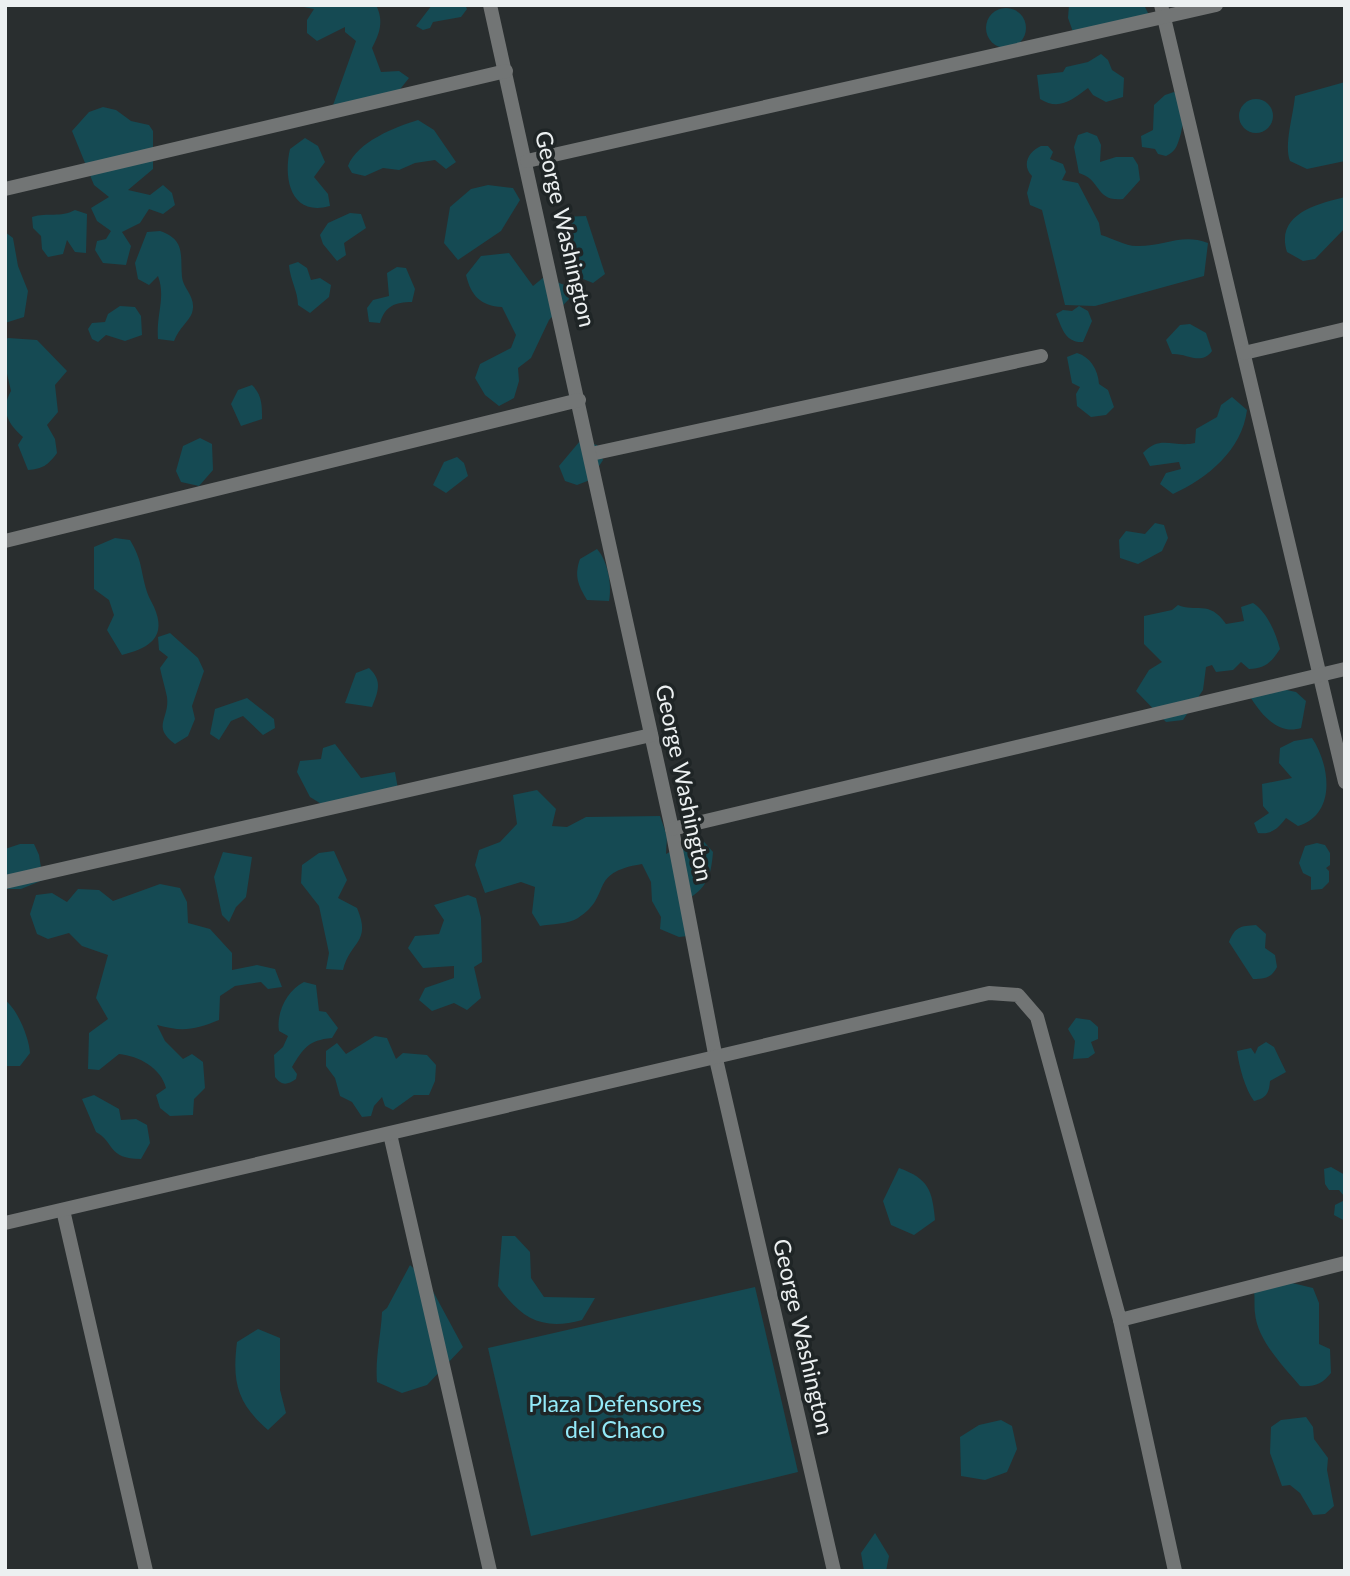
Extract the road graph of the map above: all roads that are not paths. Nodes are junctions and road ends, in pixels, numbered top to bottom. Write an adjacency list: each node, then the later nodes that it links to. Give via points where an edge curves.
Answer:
1 (490, 5): 4 (street, George Washington)
2 (1216, 5): 3 (street)
3 (1163, 11): 5 (street); 8 (street)
4 (506, 71): 5 (street, George Washington); 6 (street)
5 (527, 161): 10 (street, George Washington)
6 (5, 189)
7 (1345, 329): 8 (street)
8 (1244, 353): 14 (street)
9 (1041, 356): 11 (street)
10 (579, 400): 11 (street, George Washington); 12 (street)
11 (591, 454): 15 (street, George Washington)
12 (5, 541)
13 (1345, 669): 14 (street)
14 (1321, 674): 16 (street); 17 (street)
15 (651, 735): 17 (street, George Washington); 18 (street)
16 (1345, 782)
17 (672, 829): 19 (street, George Washington)
18 (5, 882)
19 (716, 1059): 20 (street); 24 (street, via 989,993 1018,995 1037,1017); 27 (street, George Washington)
20 (390, 1134): 21 (street); 26 (street)
21 (63, 1210): 22 (street); 25 (street)
22 (5, 1223)
23 (1345, 1263): 24 (street)
24 (1120, 1320): 28 (street)
25 (146, 1571)
26 (490, 1571)
27 (834, 1571)
28 (1175, 1571)

